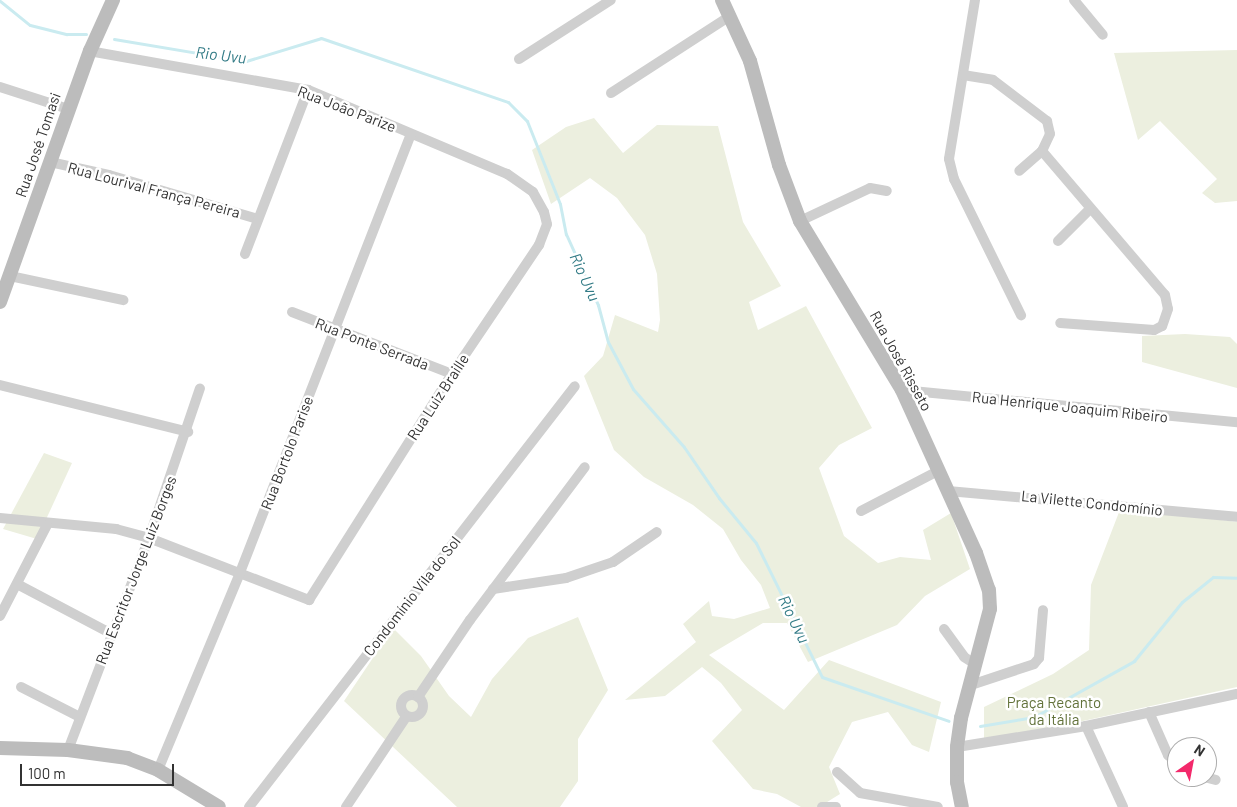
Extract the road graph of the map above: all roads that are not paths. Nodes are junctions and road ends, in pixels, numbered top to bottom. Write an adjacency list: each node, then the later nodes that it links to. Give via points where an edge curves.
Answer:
1 (113, 0): 8 (main road, Rua José Tomasi)
2 (611, 0): 9 (street)
3 (722, 0): 6 (main road, Rua José Risseto)
4 (975, 0): 10 (street)
5 (1074, 0): 7 (street)
6 (730, 16): 13 (street); 23 (main road, Rua José Risseto, via 750,61 779,165)
7 (1103, 35)
8 (90, 50): 12 (street, Rua João Parize); 14 (main road, Rua José Tomasi)
9 (519, 59)
10 (963, 75): 16 (street, via 994,80 1047,121 1050,134); 30 (street, via 949,159 954,179)
11 (0, 87): 14 (street)
12 (308, 90): 15 (street, Rua João Parize); 22 (street)
13 (611, 93)
14 (68, 108): 17 (main road, Rua José Tomasi)
15 (412, 134): 20 (street, Rua João Parize, via 507,174); 32 (street, Rua Bortolo Parise)
16 (1042, 152): 18 (street); 21 (street)
17 (50, 162): 22 (street, Rua Lourival França Pereira, via 109,175); 26 (main road, Rua José Tomasi)
18 (1019, 171)
19 (887, 191): 23 (street, via 870,188)
20 (533, 192): 33 (street, Rua Luiz Braille, via 547,224 539,245)
21 (1089, 210): 24 (street); 31 (street, via 1165,295 1167,318 1154,330)
22 (258, 219): 25 (street)
23 (800, 220): 37 (main road, Rua José Risseto)
24 (1058, 241)
25 (245, 254)
26 (10, 276): 27 (street); 28 (main road, Rua José Tomasi)
27 (123, 300)
28 (0, 302)
29 (292, 312): 32 (street, Rua Ponte Serrada)
30 (1021, 315)
31 (1060, 323)
32 (335, 330): 33 (street, Rua Ponte Serrada); 49 (street, Rua Bortolo Parise)
33 (452, 374): 49 (street, Rua Luiz Braille, via 309,600)
34 (0, 385): 39 (street)
35 (575, 386): 71 (street, Condomínio Vila do Sol)
36 (200, 388): 39 (street, Rua Escritor Jorge Luiz Borges)
37 (902, 390): 38 (street, Rua Henrique Joaquim Ribeiro); 41 (main road, Rua José Risseto)
38 (1237, 422)
39 (188, 432): 48 (street, Rua Escritor Jorge Luiz Borges)
40 (585, 467): 51 (street)
41 (938, 471): 42 (main road, Rua José Risseto); 43 (street)
42 (948, 491): 44 (street, La Vilette Condomínio); 56 (main road, Rua José Risseto, via 989,590 990,609)
43 (861, 512)
44 (1237, 517)
45 (0, 518): 46 (street)
46 (47, 525): 48 (street, via 116,530); 50 (street)
47 (657, 532): 51 (street, via 614,562 535,585)
48 (149, 538): 49 (street); 55 (street, Rua Escritor Jorge Luiz Borges)
49 (239, 575): 67 (street, Rua Bortolo Parise)
50 (17, 584): 53 (street); 55 (street)
51 (494, 589): 72 (street, via 418,696 423,709 413,718 406,716)
52 (1043, 610): 57 (street, via 1039,658 1034,664)
53 (0, 616)
54 (944, 629): 56 (street, via 964,657)
55 (112, 634): 61 (street, Rua Escritor Jorge Luiz Borges)
56 (977, 665): 57 (main road, Rua José Risseto)
57 (971, 686): 63 (main road, Rua José Risseto)
58 (22, 688): 61 (street)
59 (1237, 694): 60 (street)
60 (1149, 712): 62 (street); 66 (street)
61 (80, 717): 65 (street, Rua Escritor Jorge Luiz Borges)
62 (1086, 726): 63 (street); 77 (street)
63 (957, 747): 76 (main road, Rua José Risseto, via 957,782)
64 (0, 748): 65 (main road)
65 (68, 750): 67 (main road, via 109,754)
66 (1167, 753)
67 (158, 770): 70 (main road)
68 (837, 772): 69 (street, via 860,793)
69 (901, 804): 75 (street)
70 (219, 807)
71 (249, 807)
72 (346, 807)
73 (822, 807): 74 (street)
74 (836, 807)
75 (938, 807)
76 (962, 807)
77 (1123, 807)

